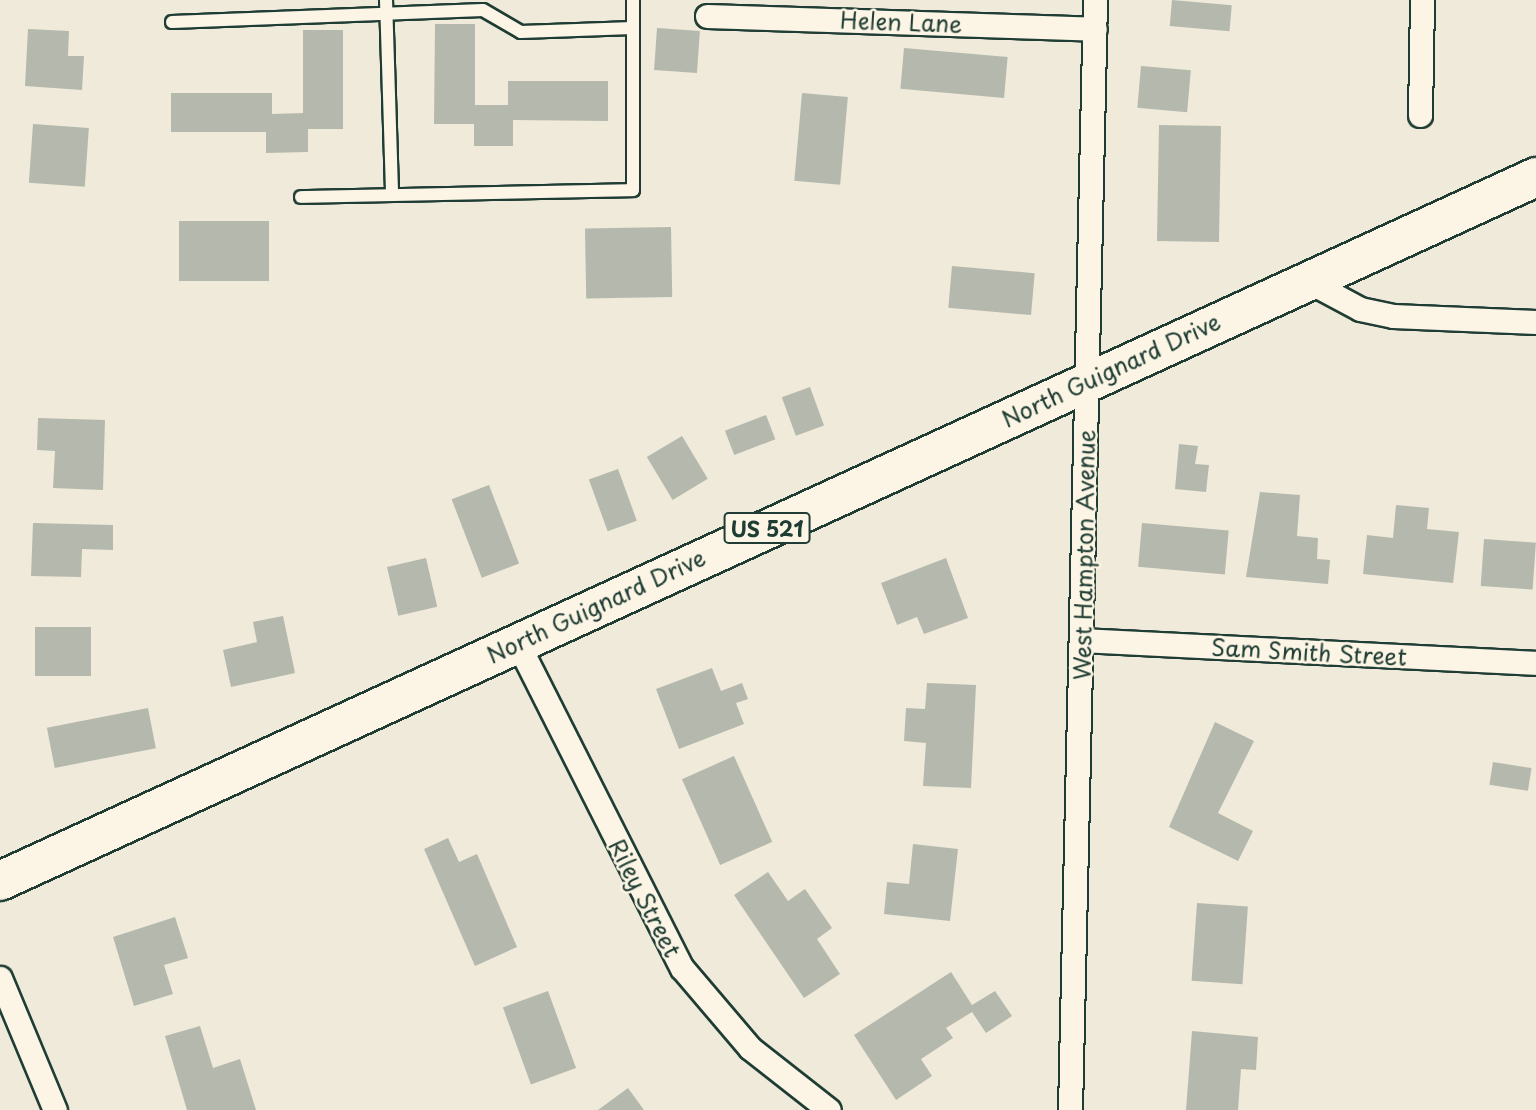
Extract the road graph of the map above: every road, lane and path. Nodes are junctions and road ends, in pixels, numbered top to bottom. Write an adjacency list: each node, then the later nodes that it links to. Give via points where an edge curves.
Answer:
1 (386, 0): 5 (lane)
2 (633, 0): 8 (lane)
3 (1096, 0): 9 (street, West Hampton Avenue)
4 (1422, 0): 10 (street)
5 (387, 16): 7 (lane); 8 (lane, via 483,10 521,32); 12 (lane)
6 (707, 16): 9 (street, Helen Lane)
7 (172, 22)
8 (632, 28): 12 (lane, via 633,190)
9 (1095, 29): 16 (street, West Hampton Avenue)
10 (1420, 115)
11 (1536, 177): 14 (highway, North Guignard Drive / US 521)
12 (392, 194): 13 (lane)
13 (301, 197)
14 (1308, 281): 15 (street, via 1360,309 1393,316); 16 (highway, North Guignard Drive / US 521)
15 (1536, 322)
16 (1088, 381): 17 (street, West Hampton Avenue); 18 (highway, North Guignard Drive / US 521)
17 (1082, 640): 19 (street, Sam Smith Street); 24 (street, West Hampton Avenue)
18 (517, 642): 20 (highway, North Guignard Drive / US 521); 23 (street, Riley Street, via 681,968 750,1048)
19 (1536, 663)
20 (0, 881)
21 (0, 978): 22 (street)
22 (55, 1110)
23 (830, 1110)
24 (1070, 1110)

